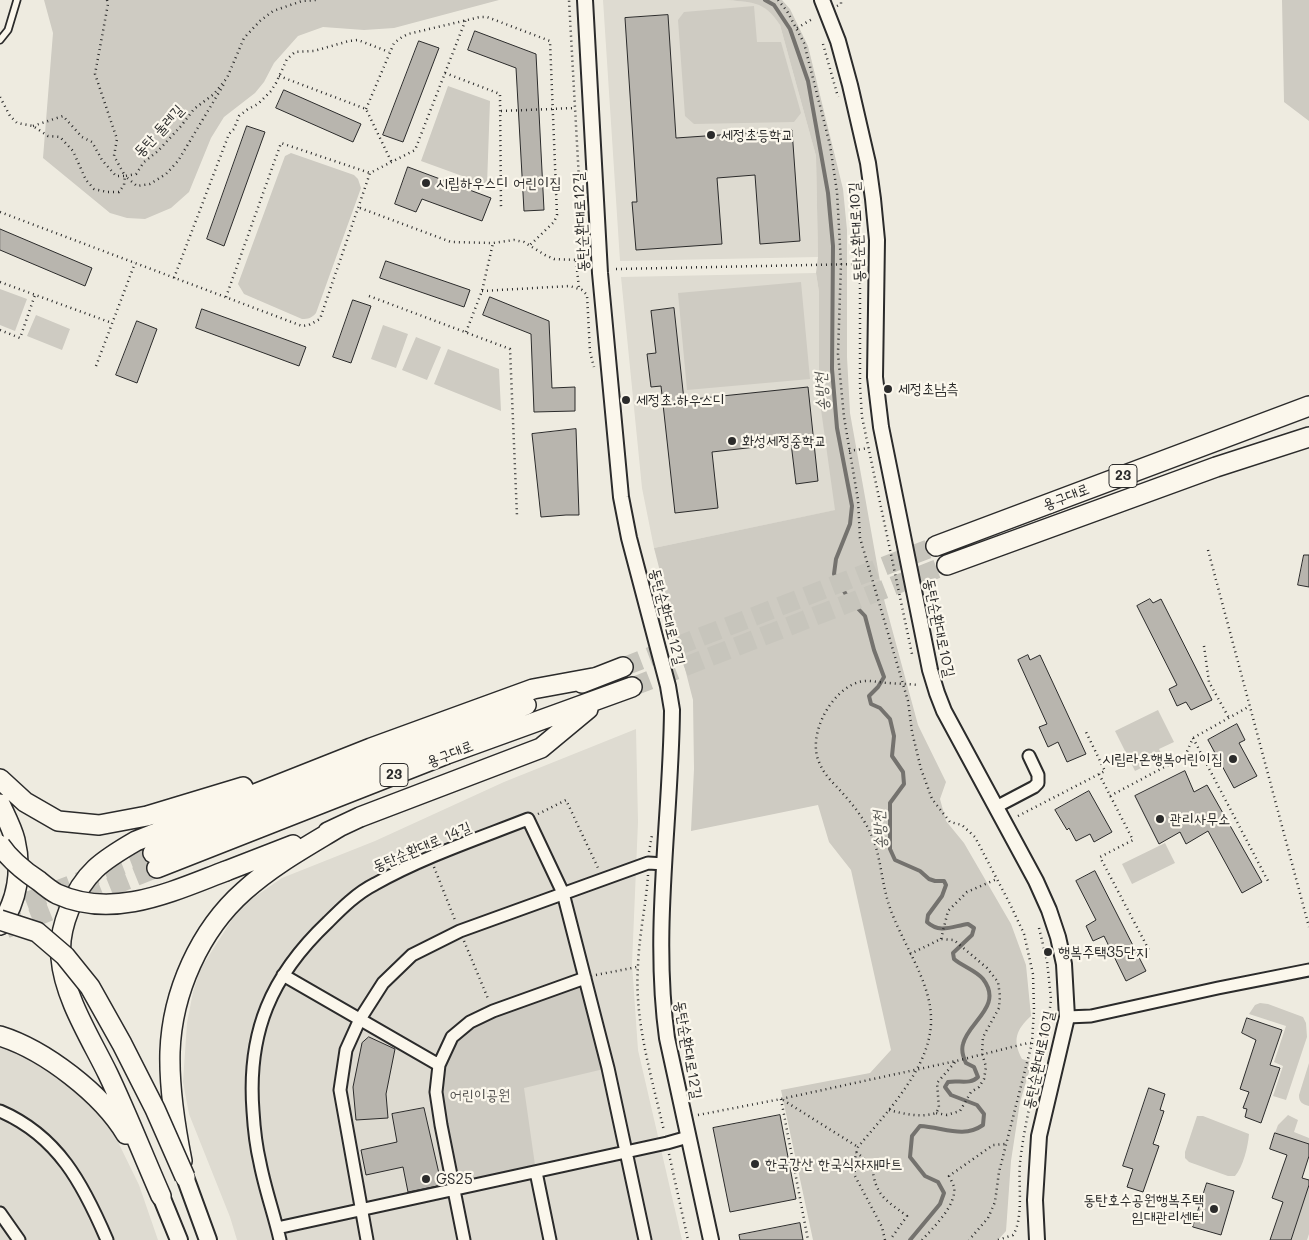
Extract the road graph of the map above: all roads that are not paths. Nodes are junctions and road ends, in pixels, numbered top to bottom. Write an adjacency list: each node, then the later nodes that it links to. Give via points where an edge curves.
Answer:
1 (17, 0): 4 (lane, via 8,30)
2 (585, 0): 20 (street, 동탄순환대로12길, via 600,273 621,497 672,710)
3 (822, 0): 17 (street, 동탄순환대로10길, via 838,41 868,163 877,240 875,368 878,403 930,670 944,712)
4 (0, 40)
5 (1309, 406): 7 (highway, 용구대로 / 23)
6 (1309, 437): 8 (highway, 용구대로 / 23, via 1216,467)
7 (936, 546)
8 (947, 566)
9 (622, 667): 10 (highway, 용구대로 / 23)
10 (593, 678): 12 (highway, 용구대로 / 23, via 155,861); 13 (highway, via 533,689)
11 (632, 687): 12 (highway, 용구대로 / 23)
12 (598, 700): 18 (highway, via 541,748)
13 (371, 748): 15 (highway, via 147,816 99,825 58,821 25,802); 37 (highway, via 136,841 110,855 88,874 74,896 61,941 67,984)
14 (1029, 756): 17 (street, via 1038,775 1038,783)
15 (0, 779)
16 (0, 804): 23 (highway, via 15,839 19,866 16,894)
17 (996, 807): 27 (street, 동탄순환대로10길, via 1049,910 1064,964)
18 (339, 827): 19 (highway, bridge, via 171,891 135,902 106,905 80,902 56,894 24,871); 35 (highway, via 278,864 244,892 218,919 195,955 178,1002 170,1053 173,1106)
19 (0, 845)
20 (665, 864): 21 (street, via 648,863); 32 (street, 동탄순환대로12길, via 662,1005)
21 (563, 893): 25 (street, 동탄순환대로 14길, via 528,819 373,884 308,941); 26 (street); 28 (street, via 460,931 412,954 383,983)
22 (0, 920): 35 (highway, bridge, via 37,932 65,956 90,987 155,1109)
23 (0, 925)
24 (1309, 970): 27 (street, via 1090,1016)
25 (283, 975): 28 (street); 40 (street, 동탄순환대로 14길, via 266,1007 256,1041 252,1080 260,1163)
26 (585, 978): 30 (street, via 470,1022 452,1037); 33 (street)
27 (1067, 1017): 51 (street, 동탄순환대로10길, via 1039,1136 1035,1200)
28 (360, 1019): 30 (street); 38 (street, via 346,1050 340,1090)
29 (0, 1036): 37 (highway, via 47,1059 95,1097 120,1124)
30 (439, 1065): 36 (street, via 436,1092)
31 (0, 1111): 42 (street, via 19,1119 62,1158 80,1182)
32 (688, 1138): 33 (street); 50 (street, 동탄순환대로12길)
33 (626, 1152): 34 (street); 49 (street)
34 (536, 1172): 36 (street); 48 (street)
35 (185, 1177): 44 (main road)
36 (454, 1190): 38 (street); 47 (street)
37 (161, 1196): 43 (main road)
38 (361, 1210): 40 (street); 46 (street)
39 (0, 1213): 41 (street)
40 (277, 1228): 45 (street, 동탄순환대로 14길)
41 (19, 1240)
42 (107, 1240)
43 (179, 1240)
44 (208, 1240)
45 (280, 1240)
46 (367, 1240)
47 (464, 1240)
48 (550, 1240)
49 (645, 1240)
50 (711, 1240)
51 (1037, 1240)

